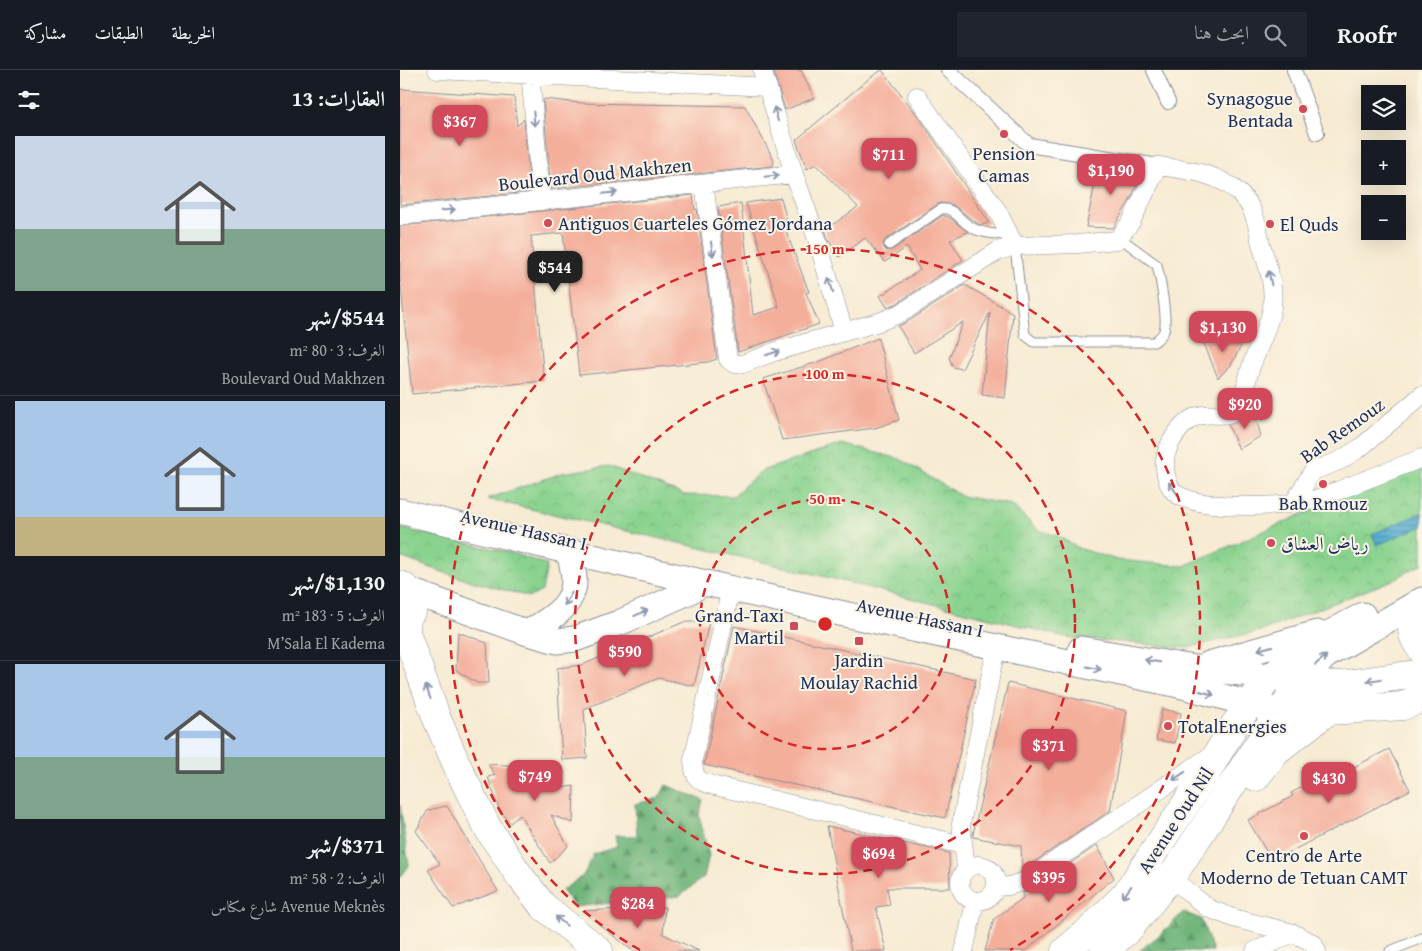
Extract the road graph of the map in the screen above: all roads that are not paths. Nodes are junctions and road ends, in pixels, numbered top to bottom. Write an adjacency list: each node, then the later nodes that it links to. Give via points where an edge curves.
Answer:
1 (437, 70): 6 (street)
2 (762, 70): 7 (street)
3 (948, 70): 11 (street, via 1029,145)
4 (1154, 70): 9 (street)
5 (1294, 70): 10 (street)
6 (530, 72): 7 (street); 14 (street, one-way to 14)
7 (768, 87): 12 (street, one-way to 7)
8 (917, 96): 17 (street, via 998,212)
9 (1168, 102)
10 (1317, 134)
11 (1158, 166): 16 (street); 23 (street, one-way to 11, via 1261,506 1200,502 1177,495 1166,478 1165,460 1173,438 1182,426 1201,414 1231,413 1239,405 1272,307 1272,289 1255,218 1239,192 1200,172)
12 (794, 174): 13 (street, Boulevard Oud Makhzen, one-way to 12); 19 (street, one-way to 12)
13 (704, 184): 14 (street, Boulevard Oud Makhzen, one-way to 13); 19 (street, one-way to 19, via 728,359 734,364 742,364)
14 (541, 200): 15 (street, Boulevard Oud Makhzen, one-way to 14)
15 (400, 216)
16 (1120, 238): 17 (street, via 1078,244); 17 (lane, via 1157,264 1165,329 1154,342 1034,342 1025,335)
17 (1013, 241): 18 (lane, via 970,227 946,208); 19 (street, via 901,312)
18 (889, 245)
19 (844, 332)
20 (1422, 395): 23 (street, Bab Remouz, via 1360,448 1313,471)
21 (1422, 458): 23 (street, via 1316,499)
22 (400, 499): 35 (main road, Avenue Hassan I, one-way to 22, via 1004,636 489,522)
23 (1293, 504)
24 (400, 511): 25 (main road, Avenue Hassan I)
25 (569, 552): 26 (main road, Avenue Hassan I); 31 (main road, one-way to 31, via 574,580 571,596 553,618)
26 (704, 582): 27 (main road, Avenue Hassan I); 31 (main road, one-way to 26, via 557,641 575,639 619,623)
27 (731, 588): 32 (main road, Avenue Hassan I); 44 (street, via 693,760 696,777 715,786)
28 (1420, 597): 30 (main road); 33 (main road, via 1412,612 1411,628); 38 (main road, one-way to 28, via 1327,655)
29 (406, 604): 31 (main road, via 447,604); 52 (main road, one-way to 29, via 543,906 487,827 458,770 406,633)
30 (1376, 608): 35 (main road, one-way to 35, via 1314,634); 37 (main road, via 1317,640)
31 (528, 633)
32 (996, 648): 40 (main road, Avenue Hassan I, one-way to 40, via 1192,688); 44 (street, via 961,824)
33 (1422, 650)
34 (400, 665): 51 (main road, via 441,773 459,806 500,875 527,912)
35 (1194, 668): 37 (main road, Avenue Hassan I)
36 (1422, 673): 38 (main road, one-way to 38, via 1340,685)
37 (1270, 676): 38 (main road); 40 (main road, Avenue Oud Nil)
38 (1299, 683): 41 (main road)
39 (1422, 698): 42 (main road, via 1403,706)
40 (1248, 704): 41 (main road, Avenue Hassan I); 43 (main road, Avenue Oud Nil)
41 (1279, 711): 42 (main road); 46 (main road, Avenue Oud Nil)
42 (1328, 712): 46 (main road, via 1276,751)
43 (1220, 749): 47 (street, one-way to 47, via 1025,881); 54 (main road, Avenue Oud Nil, one-way to 54, via 1126,894)
44 (963, 844): 45 (street)
45 (966, 870): 47 (street, via 973,865 989,868); 48 (street, via 961,876 962,893)
46 (1174, 873): 49 (street, via 1208,908 1233,918); 55 (main road, Avenue Oud Nil, via 1130,928)
47 (997, 887): 48 (street, via 993,896)
48 (975, 902): 53 (street)
49 (1293, 933): 56 (street); 57 (street)
50 (1422, 938): 58 (lane)
51 (568, 951)
52 (599, 951)
53 (964, 951)
54 (1065, 951)
55 (1104, 951)
56 (1255, 951)
57 (1319, 951)
58 (1390, 951)

